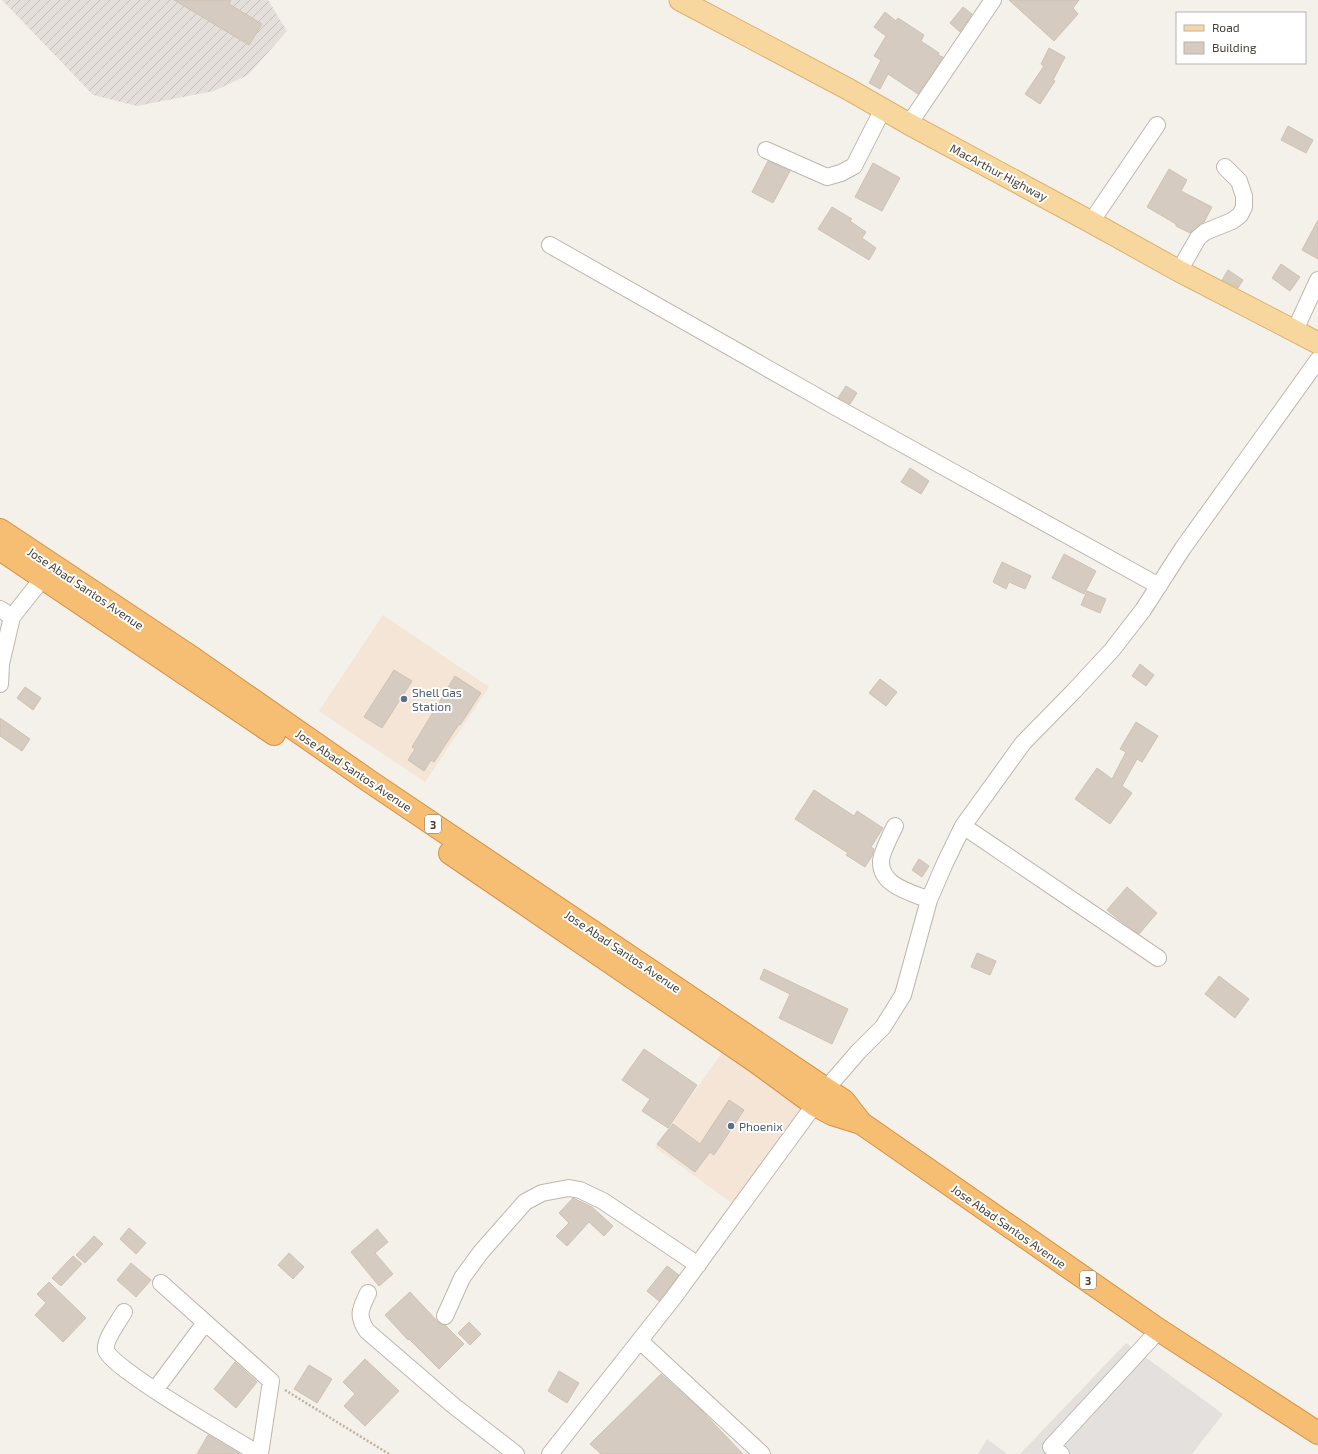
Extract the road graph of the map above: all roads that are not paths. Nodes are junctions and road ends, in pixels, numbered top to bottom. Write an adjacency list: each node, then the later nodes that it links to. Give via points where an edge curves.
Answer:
1 (680, 0): 3 (main road, MacArthur Highway)
2 (993, 0): 4 (street)
3 (883, 109): 4 (main road, MacArthur Highway); 6 (street, via 854,166 841,173 827,177)
4 (909, 124): 8 (main road, MacArthur Highway)
5 (1157, 125): 8 (street)
6 (766, 150)
7 (1224, 167): 10 (street, via 1239,181 1244,196 1244,208 1232,221 1205,232 1198,238)
8 (1092, 222): 10 (main road, MacArthur Highway)
9 (550, 245): 18 (street)
10 (1179, 271): 12 (main road, MacArthur Highway)
11 (1318, 280): 12 (street)
12 (1295, 330): 13 (main road, MacArthur Highway)
13 (1318, 343)
14 (1318, 360): 18 (street, via 1183,548)
15 (0, 530): 17 (highway, Jose Abad Santos Avenue / 3)
16 (0, 549): 17 (highway, Jose Abad Santos Avenue / 3)
17 (48, 572): 19 (street); 25 (highway, Jose Abad Santos Avenue / 3, via 236,708 755,1061)
18 (1159, 586): 22 (street, via 1112,650 1023,743)
19 (6, 613): 20 (street)
20 (0, 684)
21 (895, 826): 23 (street, via 881,861 883,873 892,884)
22 (963, 826): 23 (street); 24 (street)
23 (929, 900): 25 (street, via 903,995 884,1027 858,1052)
24 (1158, 958)
25 (821, 1097): 26 (street); 32 (highway, Jose Abad Santos Avenue / 3, via 832,1114 861,1123)
26 (698, 1264): 30 (street, via 603,1201 580,1190 558,1190 525,1202 462,1278); 33 (street)
27 (161, 1283): 31 (street)
28 (368, 1293): 38 (street, via 360,1311 367,1330 454,1406)
29 (124, 1312): 34 (street, via 106,1344 106,1351 115,1362)
30 (445, 1316)
31 (205, 1323): 34 (street); 37 (street, via 272,1381)
32 (1160, 1330): 35 (highway, Jose Abad Santos Avenue / 3); 36 (street)
33 (640, 1341): 39 (street); 40 (street)
34 (156, 1390): 37 (street, via 201,1421)
35 (1318, 1433)
36 (1052, 1452)
37 (260, 1454)
38 (516, 1454)
39 (550, 1454)
40 (762, 1454)

